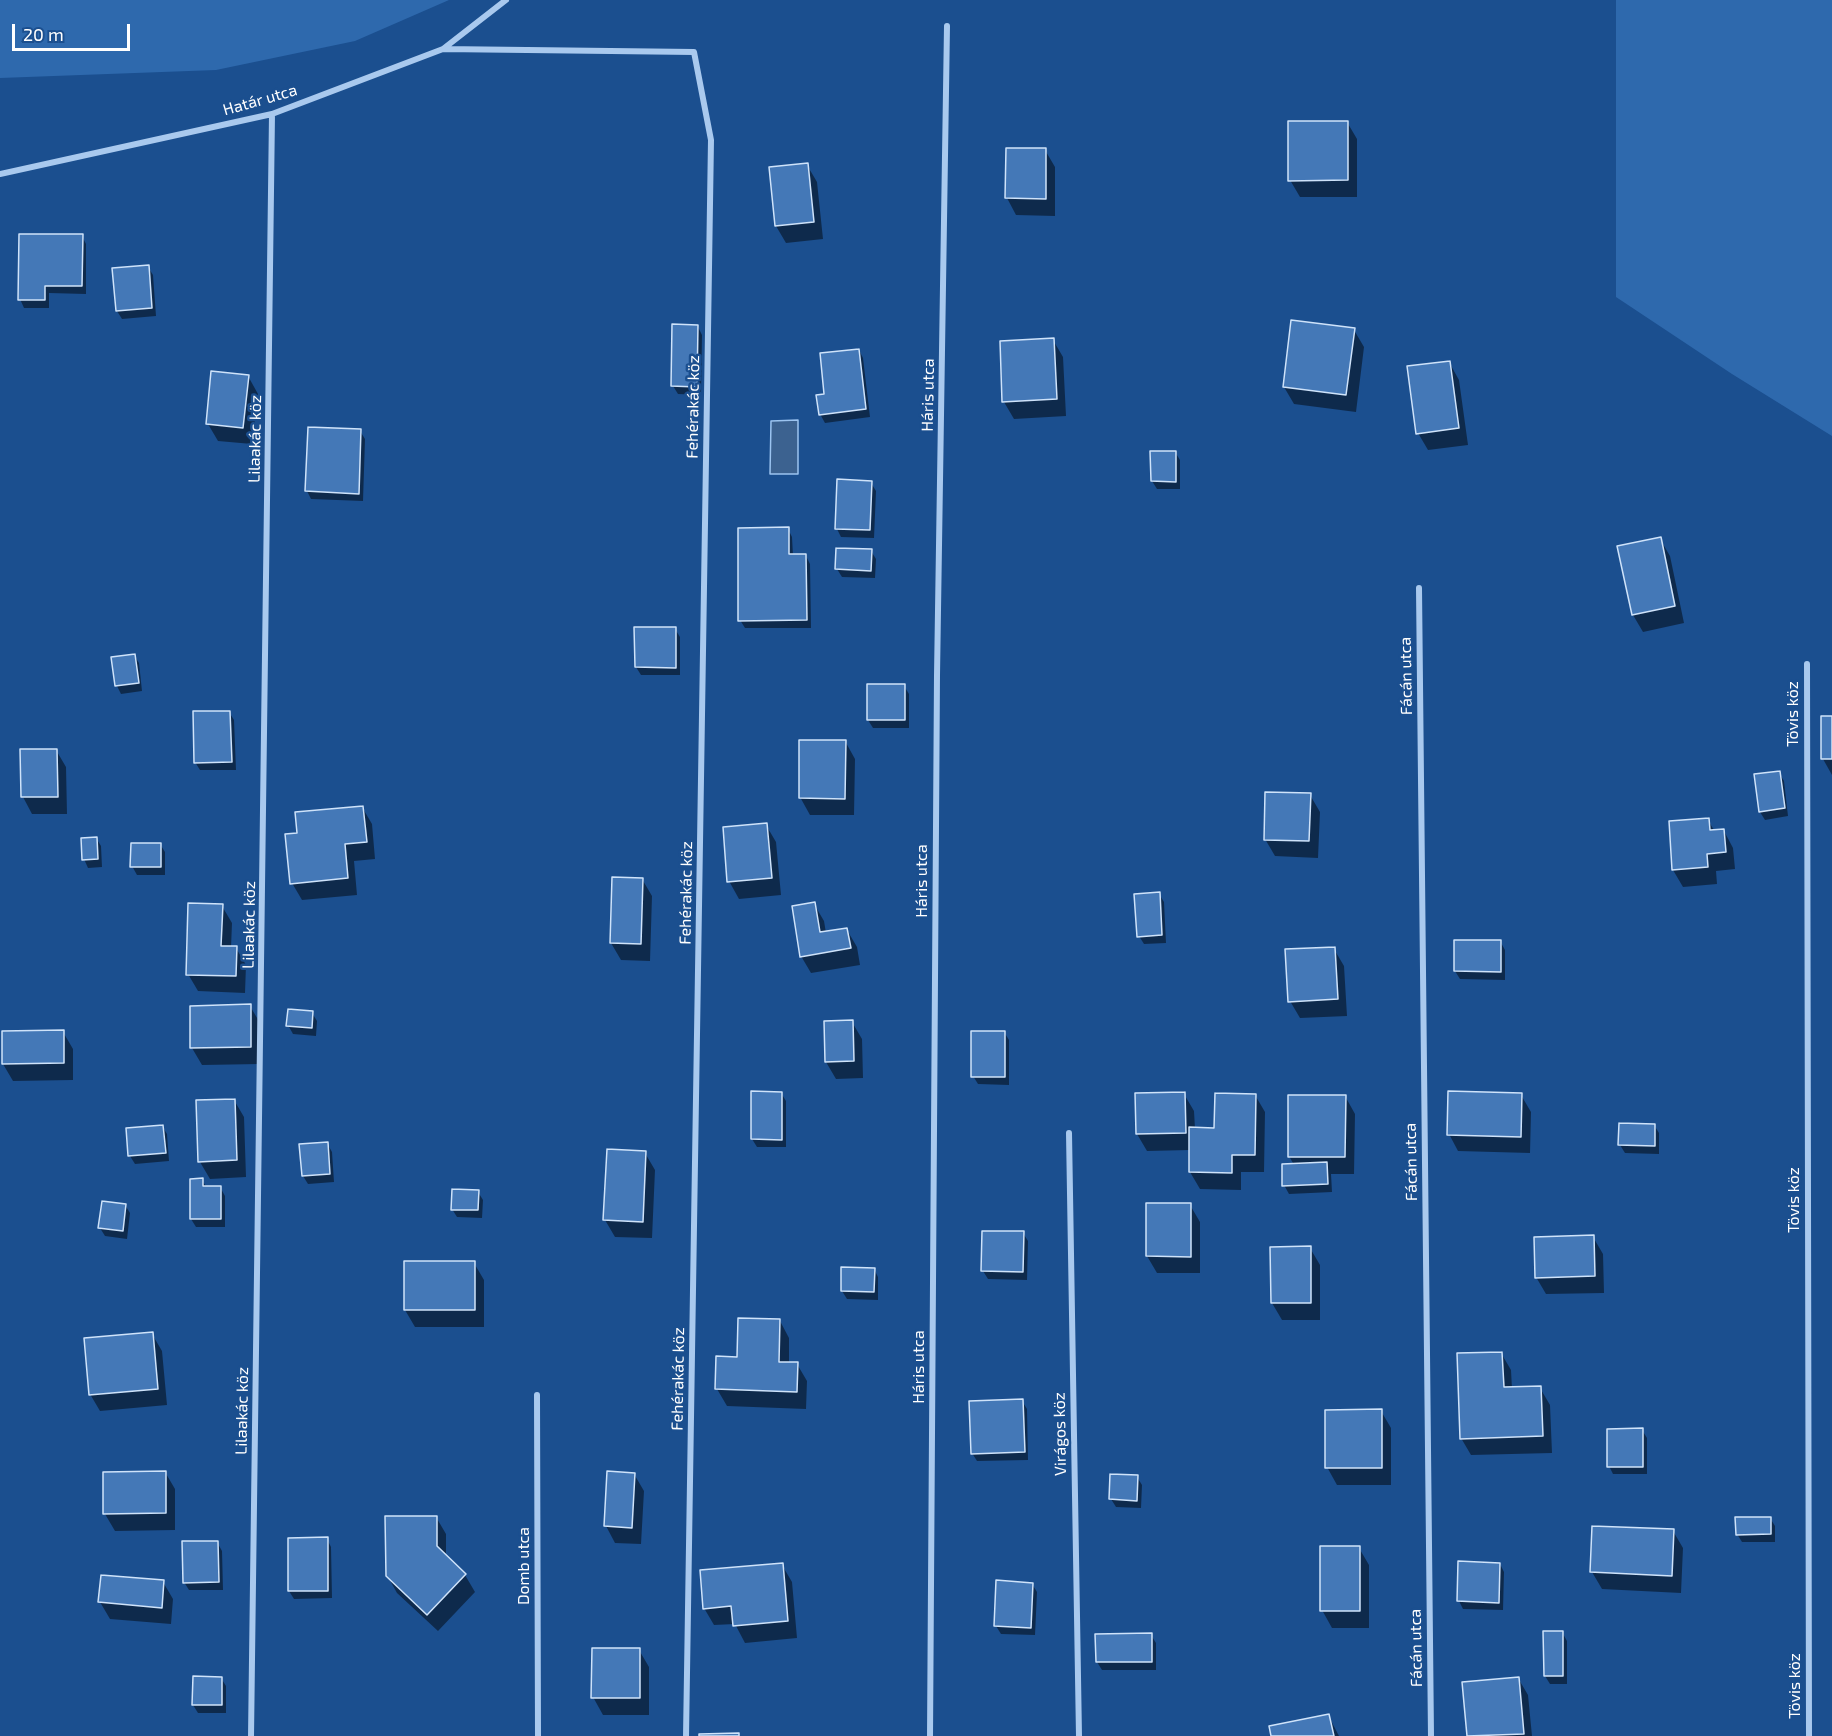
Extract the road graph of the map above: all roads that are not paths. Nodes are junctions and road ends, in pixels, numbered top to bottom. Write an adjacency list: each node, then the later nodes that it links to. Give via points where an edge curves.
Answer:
1 (506, 0): 3 (street, Határ utca)
2 (947, 26): 13 (street, Háris utca, via 937,675)
3 (444, 49): 4 (street, Határ utca); 12 (street, Fehérakác köz, via 694,52 711,140)
4 (272, 114): 5 (street, Határ utca); 10 (street, Lilaakác köz)
5 (0, 174)
6 (1419, 588): 15 (street, Fácán utca)
7 (1807, 664): 16 (street, Tövis köz)
8 (1069, 1132): 14 (street, Virágos köz)
9 (537, 1395): 11 (street, Domb utca)
10 (251, 1736)
11 (537, 1736)
12 (686, 1736)
13 (930, 1736)
14 (1079, 1736)
15 (1431, 1736)
16 (1809, 1736)

